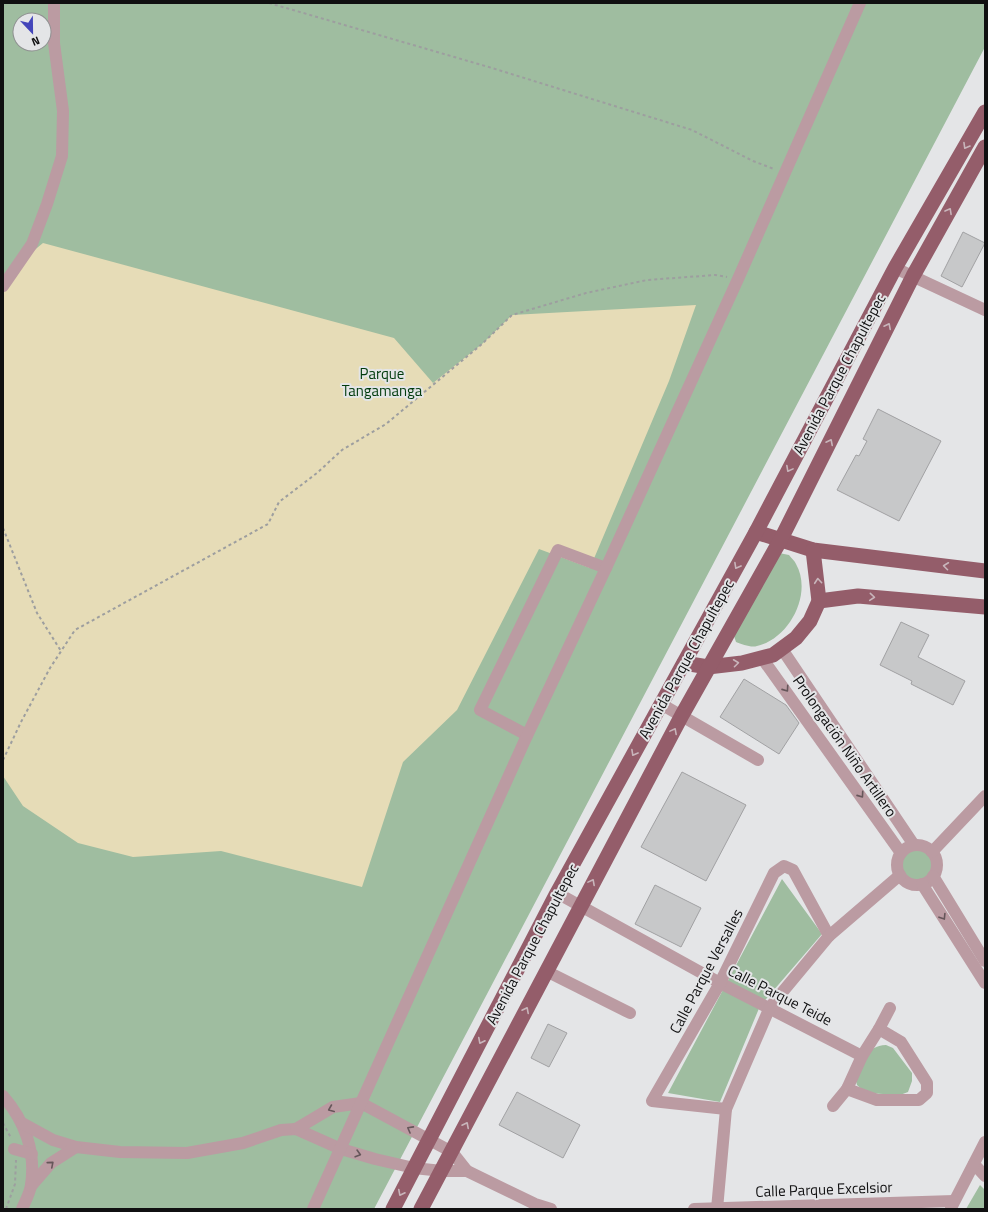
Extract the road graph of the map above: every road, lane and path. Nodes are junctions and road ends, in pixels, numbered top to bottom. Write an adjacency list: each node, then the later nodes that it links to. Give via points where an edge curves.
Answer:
1 (54, 3): 10 (street, via 54,43 63,112 62,156 32,244)
2 (269, 3): 6 (path, via 692,130 753,161)
3 (860, 3): 6 (street)
4 (985, 112): 7 (main road, Avenida Parque Chapultepec, one-way to 7)
5 (985, 147): 8 (main road, Avenida Parque Chapultepec, one-way to 5)
6 (785, 172): 9 (street)
7 (895, 268): 8 (street); 13 (main road, Avenida Parque Chapultepec, one-way to 13)
8 (913, 276): 11 (street); 14 (main road, Avenida Parque Chapultepec, one-way to 8)
9 (738, 279): 16 (street); 21 (path, via 715,275 647,280 586,293 512,315 482,344 386,424 342,450 279,502 268,524 75,630)
10 (3, 286)
11 (985, 310)
12 (3, 528): 21 (path, via 37,613)
13 (756, 532): 14 (main road); 23 (main road, Avenida Parque Chapultepec, one-way to 23)
14 (781, 539): 15 (main road); 24 (main road, Avenida Parque Chapultepec)
15 (813, 550): 17 (main road, one-way to 15); 18 (main road, one-way to 15)
16 (606, 568): 27 (street); 27 (street, via 558,550 480,710)
17 (985, 572)
18 (819, 601): 19 (main road, one-way to 19, via 858,596); 20 (main road, via 810,621)
19 (985, 607)
20 (782, 650): 22 (main road); 31 (street, Prolongación Niño Artillero)
21 (61, 651): 28 (path)
22 (762, 658): 24 (main road, one-way to 22); 33 (street, Prolongación Niño Artillero, one-way to 33)
23 (684, 663): 24 (main road); 25 (main road, Avenida Parque Chapultepec)
24 (708, 667): 26 (main road, Avenida Parque Chapultepec)
25 (661, 704): 26 (street); 37 (main road, Avenida Parque Chapultepec, one-way to 37)
26 (682, 715): 29 (street); 38 (main road, Avenida Parque Chapultepec, one-way to 26)
27 (527, 735): 51 (street)
28 (3, 760)
29 (758, 760)
30 (985, 796): 32 (street)
31 (914, 845): 32 (street); 33 (street)
32 (932, 852): 35 (street, via 936,864)
33 (901, 853): 34 (street, via 897,864)
34 (900, 876): 36 (street, via 910,884); 39 (street)
35 (933, 876): 36 (street); 40 (street)
36 (922, 884): 43 (street, one-way to 43)
37 (558, 893): 38 (street, Calle Parque Teide); 57 (main road, Avenida Parque Chapultepec, one-way to 57)
38 (579, 907): 41 (main road, Avenida Parque Chapultepec); 42 (street, Calle Parque Teide)
39 (829, 936): 42 (street, Calle Parque Versalles, via 793,870 784,866 774,873); 44 (street)
40 (985, 961)
41 (546, 971): 46 (street); 62 (main road, Avenida Parque Chapultepec, one-way to 41)
42 (720, 983): 44 (street, Calle Parque Teide); 53 (street, Calle Parque Versalles, via 652,1101)
43 (985, 983)
44 (770, 1007): 48 (street, Calle Parque Teide); 53 (street)
45 (890, 1008): 47 (street)
46 (630, 1013)
47 (879, 1029): 48 (street); 49 (street, via 901,1042 928,1083 927,1093 919,1100 877,1100)
48 (862, 1056): 49 (street)
49 (847, 1089): 52 (street)
50 (3, 1096): 55 (street)
51 (361, 1103): 56 (street, one-way to 56, via 333,1107); 57 (street, one-way to 51); 61 (street)
52 (833, 1106)
53 (726, 1109): 78 (street)
54 (3, 1123): 60 (path, via 9,1132)
55 (22, 1123): 59 (street, via 52,1140); 63 (street)
56 (296, 1129): 59 (street, via 281,1130 243,1143 187,1153 120,1152); 61 (street)
57 (429, 1140): 62 (street); 65 (main road, Avenida Parque Chapultepec)
58 (985, 1142): 64 (street)
59 (76, 1147): 69 (street, one-way to 59, via 51,1162)
60 (14, 1149): 63 (street); 71 (path, via 15,1184)
61 (341, 1149): 65 (street, one-way to 65); 73 (street)
62 (452, 1152): 66 (main road, Avenida Parque Chapultepec); 67 (street)
63 (32, 1154): 69 (street)
64 (974, 1164): 68 (street); 70 (street)
65 (414, 1168): 66 (street); 74 (main road, Avenida Parque Chapultepec, one-way to 74)
66 (442, 1171): 67 (street); 75 (main road, Avenida Parque Chapultepec)
67 (467, 1171): 76 (street, via 535,1204)
68 (985, 1176)
69 (31, 1186): 72 (street)
70 (952, 1205): 78 (street, Calle Parque Excelsior)
71 (6, 1209)
72 (22, 1209)
73 (313, 1209)
74 (393, 1209)
75 (421, 1209)
76 (551, 1209)
77 (694, 1209): 78 (street, Calle Parque Excelsior)
78 (717, 1209)

